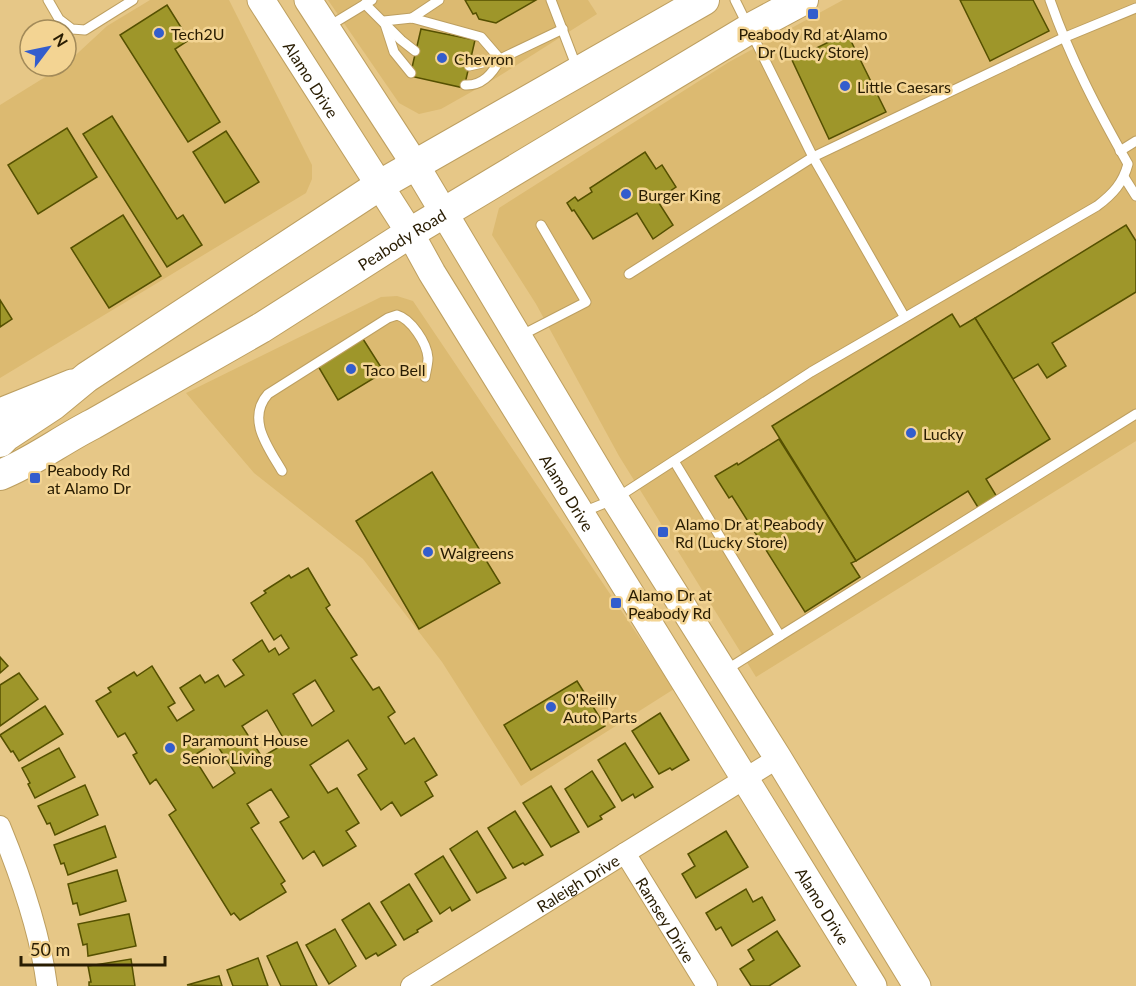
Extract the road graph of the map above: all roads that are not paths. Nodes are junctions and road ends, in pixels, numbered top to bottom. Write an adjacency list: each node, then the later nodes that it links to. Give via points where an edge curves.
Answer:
1 (48, 0): 2 (lane, via 59,19 72,29 85,30)
2 (133, 0)
3 (261, 0): 30 (main road, Alamo Drive)
4 (308, 0): 15 (main road)
5 (439, 0): 13 (lane)
6 (550, 0): 17 (lane)
7 (704, 0): 22 (main road)
8 (735, 0): 16 (lane)
9 (803, 0): 16 (main road, Peabody Road)
10 (1050, 0): 18 (lane)
11 (368, 2): 14 (lane); 15 (lane)
12 (1136, 8): 18 (lane)
13 (411, 18): 14 (lane); 20 (lane, via 482,37)
14 (384, 21): 19 (lane); 23 (lane, via 394,52)
15 (327, 28): 28 (main road)
16 (751, 28): 27 (lane); 32 (main road, Peabody Road)
17 (563, 29): 20 (lane); 22 (lane)
18 (1064, 38): 26 (lane); 27 (lane)
19 (415, 51)
20 (500, 58): 21 (lane); 24 (lane, via 483,81)
21 (469, 66)
22 (578, 71): 28 (main road)
23 (411, 73)
24 (465, 85)
25 (1136, 141): 26 (lane)
26 (1120, 151): 29 (lane, via 1128,164)
27 (813, 157): 35 (lane); 36 (lane)
28 (416, 166): 30 (main road); 32 (main road)
29 (1125, 177): 31 (lane); 36 (lane, via 1112,195 1097,206)
30 (380, 185): 34 (main road, Alamo Drive); 38 (main road)
31 (1136, 196)
32 (444, 213): 34 (main road, Peabody Road); 37 (main road)
33 (541, 225): 37 (lane, via 586,302)
34 (410, 233): 45 (main road, Peabody Road, via 261,328); 47 (main road, Alamo Drive)
35 (629, 274)
36 (904, 316): 43 (lane)
37 (518, 337): 46 (main road)
38 (87, 377): 40 (main road); 42 (main road)
39 (425, 377): 44 (lane, via 428,355 424,345 408,321 397,315 268,394 257,417)
40 (0, 412)
41 (1136, 414): 48 (lane)
42 (0, 442)
43 (674, 461): 46 (lane); 48 (lane)
44 (282, 471)
45 (0, 475)
46 (615, 499): 47 (lane); 49 (main road)
47 (581, 513): 51 (main road, Alamo Drive)
48 (780, 636): 49 (lane)
49 (723, 671): 50 (main road)
50 (778, 758): 51 (street, Raleigh Drive); 58 (main road)
51 (746, 779): 53 (street, Raleigh Drive); 57 (main road, Alamo Drive)
52 (0, 826): 54 (street, via 35,926)
53 (625, 853): 55 (street, Raleigh Drive); 56 (street, Ramsey Drive)
54 (47, 986)
55 (411, 986)
56 (707, 986)
57 (873, 986)
58 (917, 986)

